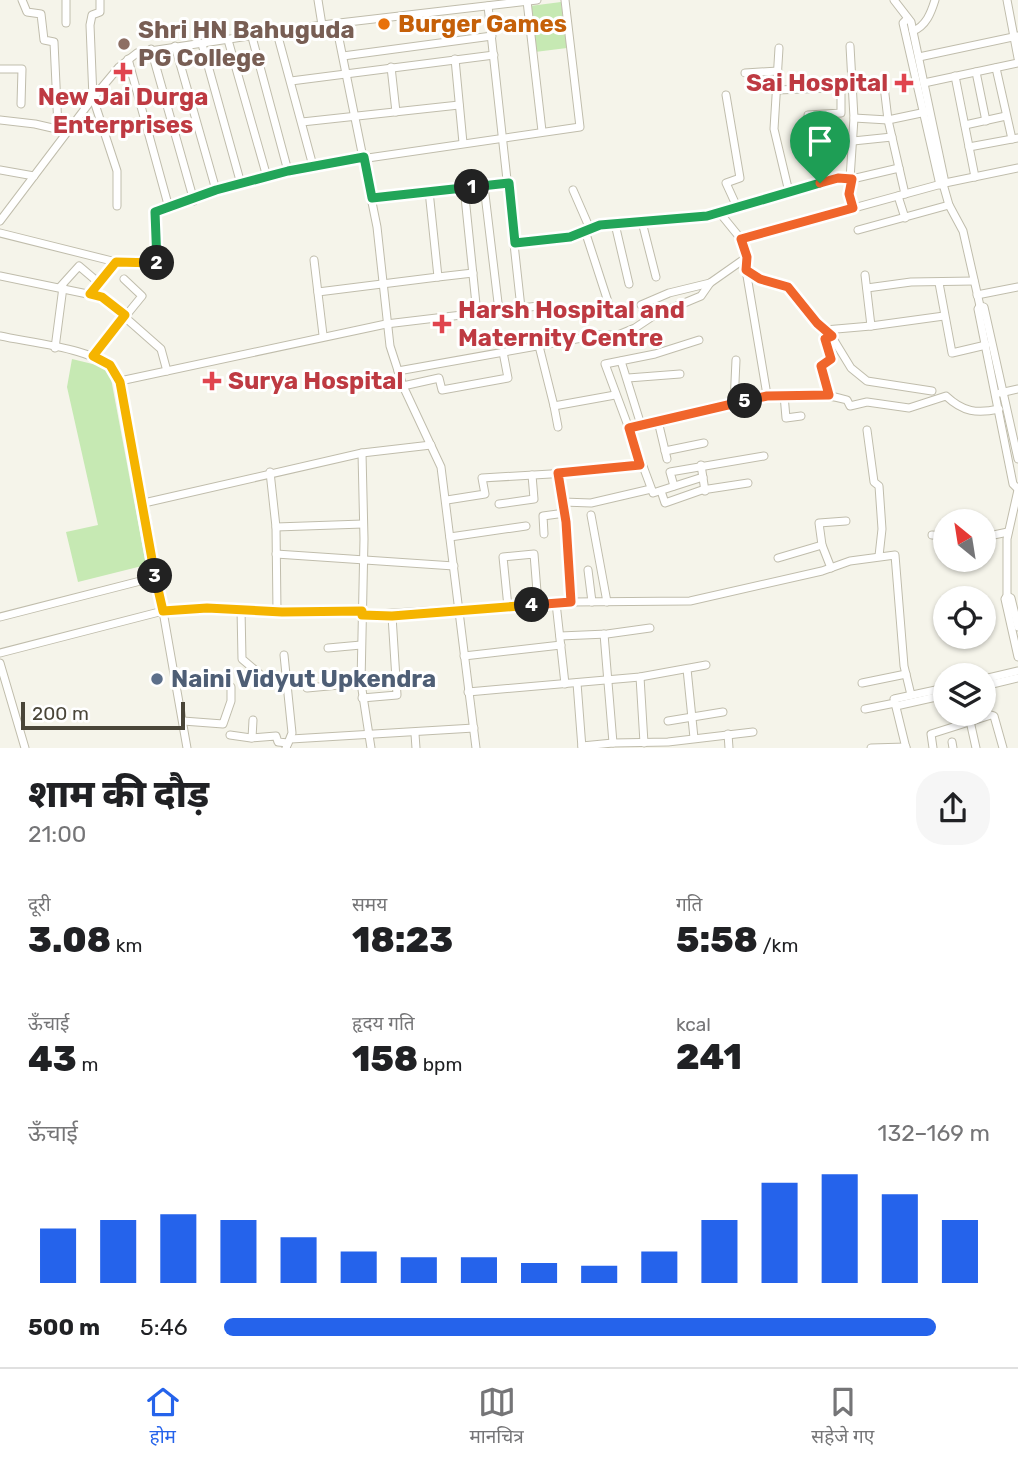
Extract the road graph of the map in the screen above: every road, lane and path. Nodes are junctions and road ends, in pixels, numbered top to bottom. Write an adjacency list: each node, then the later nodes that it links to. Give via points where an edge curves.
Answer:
1 (22, 0): 62 (street, via 27,12 41,14 44,40 54,42)
2 (66, 0): 14 (street)
3 (100, 0): 48 (street, via 100,12 92,15 90,25)
4 (318, 0): 16 (street)
5 (537, 0): 10 (street)
6 (565, 0): 64 (street, via 580,127)
7 (894, 0): 13 (street)
8 (935, 0): 17 (street, via 926,21)
9 (1007, 0): 20 (street)
10 (527, 1): 12 (street); 64 (street)
11 (476, 4): 12 (street); 15 (street)
12 (488, 6): 19 (street)
13 (906, 19): 17 (street); 52 (street)
14 (66, 23)
15 (336, 24): 16 (street); 28 (street)
16 (322, 25): 18 (street)
17 (913, 31): 30 (street)
18 (277, 33): 21 (street); 42 (street)
19 (492, 36): 28 (street); 29 (street)
20 (1016, 36): 30 (street); 33 (street)
21 (252, 37): 22 (street); 77 (street)
22 (228, 40): 23 (street); 79 (street)
23 (202, 44): 24 (street); 84 (street)
24 (175, 46): 27 (street); 88 (street)
25 (850, 46): 44 (street)
26 (779, 48): 37 (street)
27 (151, 49): 31 (street); 94 (street)
28 (343, 55): 40 (street)
29 (494, 55): 32 (street); 66 (street)
30 (919, 57): 43 (street)
31 (128, 59): 48 (street); 98 (street)
32 (455, 59): 34 (street); 50 (street)
33 (1018, 61): 35 (street)
34 (391, 67): 40 (street); 51 (street)
35 (996, 68): 39 (street); 54 (street)
36 (0, 69): 49 (street, via 22,69)
37 (778, 71): 38 (street); 46 (street)
38 (745, 72)
39 (976, 72): 41 (street); 59 (street)
40 (346, 73): 42 (street); 55 (street)
41 (956, 76): 43 (street); 61 (street)
42 (291, 81): 60 (street)
43 (924, 83): 52 (street)
44 (853, 87): 45 (street); 56 (street); 58 (street, via 884,86)
45 (841, 88): 46 (street); 53 (street, via 841,113)
46 (778, 90): 91 (street, via 774,130)
47 (726, 95): 97 (street, via 740,178 726,183)
48 (93, 98): 65 (street); 96 (street, via 117,171)
49 (21, 104)
50 (459, 105): 51 (street); 70 (street)
51 (396, 112): 55 (street)
52 (927, 112): 58 (street); 85 (street)
53 (808, 115)
54 (1006, 116): 59 (street); 68 (street)
55 (356, 117): 60 (street); 72 (street)
56 (854, 118): 58 (street); 69 (street)
57 (0, 120): 62 (street)
58 (888, 120): 67 (street)
59 (986, 121): 61 (street)
60 (302, 122): 73 (street)
61 (965, 125): 71 (street)
62 (58, 128): 65 (street)
63 (815, 129): 83 (street)
64 (542, 131): 66 (street)
65 (65, 134): 78 (street)
66 (504, 136): 70 (street); 82 (street)
67 (892, 137): 69 (street); 74 (street)
68 (1015, 138): 71 (street)
69 (853, 141): 81 (street)
70 (463, 143): 72 (street)
71 (969, 147): 80 (street)
72 (364, 157): 73 (street); 93 (street)
73 (313, 166): 77 (street)
74 (899, 168): 81 (street); 92 (street)
75 (1018, 168): 80 (street)
76 (0, 170): 78 (street)
77 (288, 171): 79 (street)
78 (34, 176): 102 (street)
79 (267, 177): 84 (street)
80 (975, 177): 85 (street)
81 (852, 179): 83 (street); 99 (street, via 849,194)
82 (509, 183): 86 (street); 109 (street)
83 (820, 183): 91 (street)
84 (241, 184): 88 (street)
85 (943, 184): 92 (street); 95 (street)
86 (484, 186): 87 (street); 136 (street)
87 (464, 187): 90 (street); 114 (street)
88 (216, 190): 94 (street)
89 (573, 190): 105 (street)
90 (429, 191): 93 (street); 117 (street)
91 (789, 192): 97 (street)
92 (902, 195): 99 (street); 101 (street)
93 (372, 198): 121 (street)
94 (194, 201): 98 (street)
95 (949, 205): 101 (street); 120 (street, via 963,231)
96 (117, 206)
97 (737, 207): 100 (street)
98 (169, 208): 112 (street, via 155,212 158,263)
99 (853, 208): 108 (street)
100 (719, 212): 103 (street); 108 (street)
101 (905, 218): 106 (street)
102 (0, 221)
103 (642, 222): 104 (street); 118 (street)
104 (615, 224): 105 (street); 125 (street)
105 (588, 230): 109 (street, via 543,242); 138 (street)
106 (858, 230)
107 (0, 233): 112 (street)
108 (741, 239): 110 (street)
109 (515, 243): 135 (street)
110 (747, 257): 113 (street); 123 (street)
111 (314, 260): 129 (street)
112 (116, 262): 122 (street)
113 (746, 270): 143 (street, via 788,287); 168 (street)
114 (473, 274): 117 (street); 137 (street)
115 (865, 275): 128 (street)
116 (0, 276): 126 (street)
117 (438, 277): 121 (street)
118 (656, 277)
119 (124, 279): 139 (street, via 142,296)
120 (974, 281): 124 (street); 131 (street)
121 (384, 282): 129 (street); 141 (street)
122 (99, 283): 126 (street, via 79,266); 130 (street)
123 (710, 283): 133 (street); 148 (street, via 701,296 618,335)
124 (939, 283): 128 (street); 140 (street)
125 (629, 284)
126 (62, 287): 130 (street); 149 (street)
127 (1018, 287): 131 (street)
128 (867, 288): 142 (street)
129 (318, 292): 144 (street)
130 (90, 294): 139 (street, via 102,297)
131 (977, 295): 134 (street)
132 (547, 305): 135 (street)
133 (640, 305)
134 (981, 307): 147 (street); 164 (street)
135 (521, 308): 136 (street)
136 (499, 311): 137 (street)
137 (477, 314): 141 (street)
138 (612, 314)
139 (125, 315): 151 (street); 155 (street, via 160,349)
140 (944, 316): 142 (street); 147 (street, via 952,353)
141 (386, 324): 144 (street); 156 (street)
142 (871, 326): 143 (street)
143 (831, 334): 163 (street, via 851,368 867,382); 167 (street, via 825,339 831,359 821,366)
144 (323, 335): 155 (street)
145 (0, 336): 149 (street)
146 (699, 340): 153 (street)
147 (986, 345): 164 (street)
148 (539, 346): 150 (street); 170 (street)
149 (55, 348): 151 (street)
150 (503, 352): 154 (street); 158 (street, via 508,378 442,390)
151 (93, 356): 160 (street, via 110,365)
152 (736, 360): 169 (street)
153 (621, 361): 159 (street); 165 (street, via 605,364)
154 (436, 364): 156 (street); 158 (street)
155 (167, 371): 160 (street)
156 (398, 371): 161 (street)
157 (680, 374): 159 (street)
158 (439, 378): 161 (street)
159 (628, 378): 174 (street)
160 (120, 382): 198 (street)
161 (402, 386): 180 (street)
162 (1018, 389): 164 (street)
163 (932, 391)
164 (1000, 393): 171 (street); 178 (street)
165 (615, 395): 170 (street); 176 (street)
166 (784, 395): 167 (street); 168 (street); 172 (street, via 786,418)
167 (829, 395): 171 (street, via 847,400 850,406 867,402 909,408 946,396 971,412)
168 (767, 396): 169 (street)
169 (734, 404): 173 (street)
170 (554, 406): 175 (street)
171 (999, 409): 178 (street)
172 (801, 416)
173 (658, 421): 174 (street); 179 (street, via 666,455)
174 (641, 425): 176 (street)
175 (558, 427)
176 (629, 428): 184 (street)
177 (866, 430): 212 (street, via 874,482 879,486)
178 (1013, 442): 183 (street); 193 (street, via 1013,484)
179 (704, 443)
180 (431, 445): 181 (street); 196 (street)
181 (362, 453): 186 (street); 203 (street)
182 (764, 456): 185 (street)
183 (1018, 459)
184 (640, 465): 187 (street); 192 (street)
185 (701, 465): 189 (street); 191 (street, via 670,472)
186 (270, 472): 198 (street); 205 (street)
187 (558, 473): 188 (street); 197 (street)
188 (532, 475): 196 (street, via 482,478 485,494); 199 (street, via 534,499)
189 (703, 477): 191 (street); 195 (street)
190 (748, 483): 195 (street)
191 (674, 486): 194 (street)
192 (652, 489): 194 (street, via 653,493); 197 (street, via 591,503)
193 (1018, 490): 206 (street)
194 (661, 491): 195 (street, via 665,503)
195 (705, 491)
196 (447, 500): 209 (street)
197 (563, 502): 200 (street)
198 (144, 503): 218 (street)
199 (499, 504)
200 (565, 513): 207 (street, via 543,516); 220 (street)
201 (592, 515): 222 (street)
202 (846, 521): 210 (street, via 819,523)
203 (363, 524): 205 (street); 213 (street)
204 (526, 526): 209 (street)
205 (276, 527): 211 (street)
206 (1008, 532): 208 (street); 219 (street)
207 (544, 534)
208 (996, 534)
209 (450, 537): 215 (street)
210 (822, 545): 214 (street); 216 (street)
211 (276, 554): 213 (street); 229 (street)
212 (879, 556): 216 (street); 248 (street, via 895,555)
213 (363, 558): 215 (street); 230 (street)
214 (778, 558)
215 (454, 566): 228 (street)
216 (831, 568): 222 (street, via 690,601)
217 (588, 570): 221 (street)
218 (156, 577): 227 (street); 232 (street)
219 (1007, 596): 233 (street); 243 (street)
220 (571, 602): 221 (street); 223 (street)
221 (592, 602): 222 (street)
222 (607, 602)
223 (556, 603): 224 (street); 236 (street)
224 (538, 604): 225 (street); 225 (street, via 534,554 503,558)
225 (508, 607): 228 (street)
226 (241, 609): 227 (street); 229 (street); 252 (street, via 242,659 262,676)
227 (163, 611): 240 (street); 270 (street)
228 (459, 611): 231 (street); 242 (street)
229 (277, 612): 230 (street)
230 (362, 613): 231 (street); 237 (street)
231 (392, 616): 265 (street, via 397,695)
232 (0, 617)
233 (1018, 627)
234 (650, 628): 235 (street)
235 (604, 635): 236 (street); 253 (street)
236 (560, 636): 238 (street)
237 (361, 645): 239 (street); 254 (street)
238 (561, 645): 242 (street); 258 (street)
239 (328, 648)
240 (0, 653)
241 (285, 655): 252 (street)
242 (464, 656): 262 (street)
243 (1018, 657)
244 (0, 663): 289 (street)
245 (706, 665): 246 (street)
246 (687, 669): 250 (street); 269 (street)
247 (1018, 671): 249 (street)
248 (906, 674): 256 (street); 263 (street)
249 (996, 676)
250 (640, 677): 253 (street); 286 (street)
251 (1018, 678): 257 (street)
252 (287, 679): 284 (street)
253 (608, 680): 255 (street); 285 (street)
254 (361, 683): 260 (street); 265 (street)
255 (577, 683): 258 (street); 294 (street)
256 (862, 683)
257 (996, 683)
258 (565, 684): 262 (street)
259 (232, 687): 270 (street, via 223,724)
260 (307, 688)
261 (933, 690): 263 (street)
262 (468, 692): 276 (street)
263 (911, 695): 266 (street)
264 (933, 697): 266 (street)
265 (362, 698): 281 (street)
266 (895, 703): 267 (street); 297 (street)
267 (865, 709)
268 (723, 712): 269 (street)
269 (693, 717): 272 (street); 283 (street)
270 (183, 720): 290 (street)
271 (253, 720): 282 (street)
272 (668, 721)
273 (996, 723): 300 (street)
274 (955, 726): 298 (street, via 931,734)
275 (971, 726): 299 (street)
276 (474, 728): 278 (street); 293 (street)
277 (753, 732): 279 (street)
278 (415, 733): 281 (street); 292 (street)
279 (728, 734): 283 (street); 295 (street)
280 (230, 736): 282 (street)
281 (368, 736): 284 (street); 291 (street)
282 (252, 738): 284 (street, via 276,736 278,742)
283 (694, 738): 288 (street)
284 (288, 743)
285 (613, 743): 287 (street); 294 (street)
286 (643, 743): 287 (street); 288 (street)
287 (624, 745)
288 (668, 745)
289 (25, 747)
290 (187, 747)
291 (372, 747)
292 (416, 747)
293 (476, 747)
294 (582, 747)
295 (729, 747)
296 (871, 747): 297 (street)
297 (906, 747)
298 (933, 747)
299 (976, 747)
300 (1003, 747)

